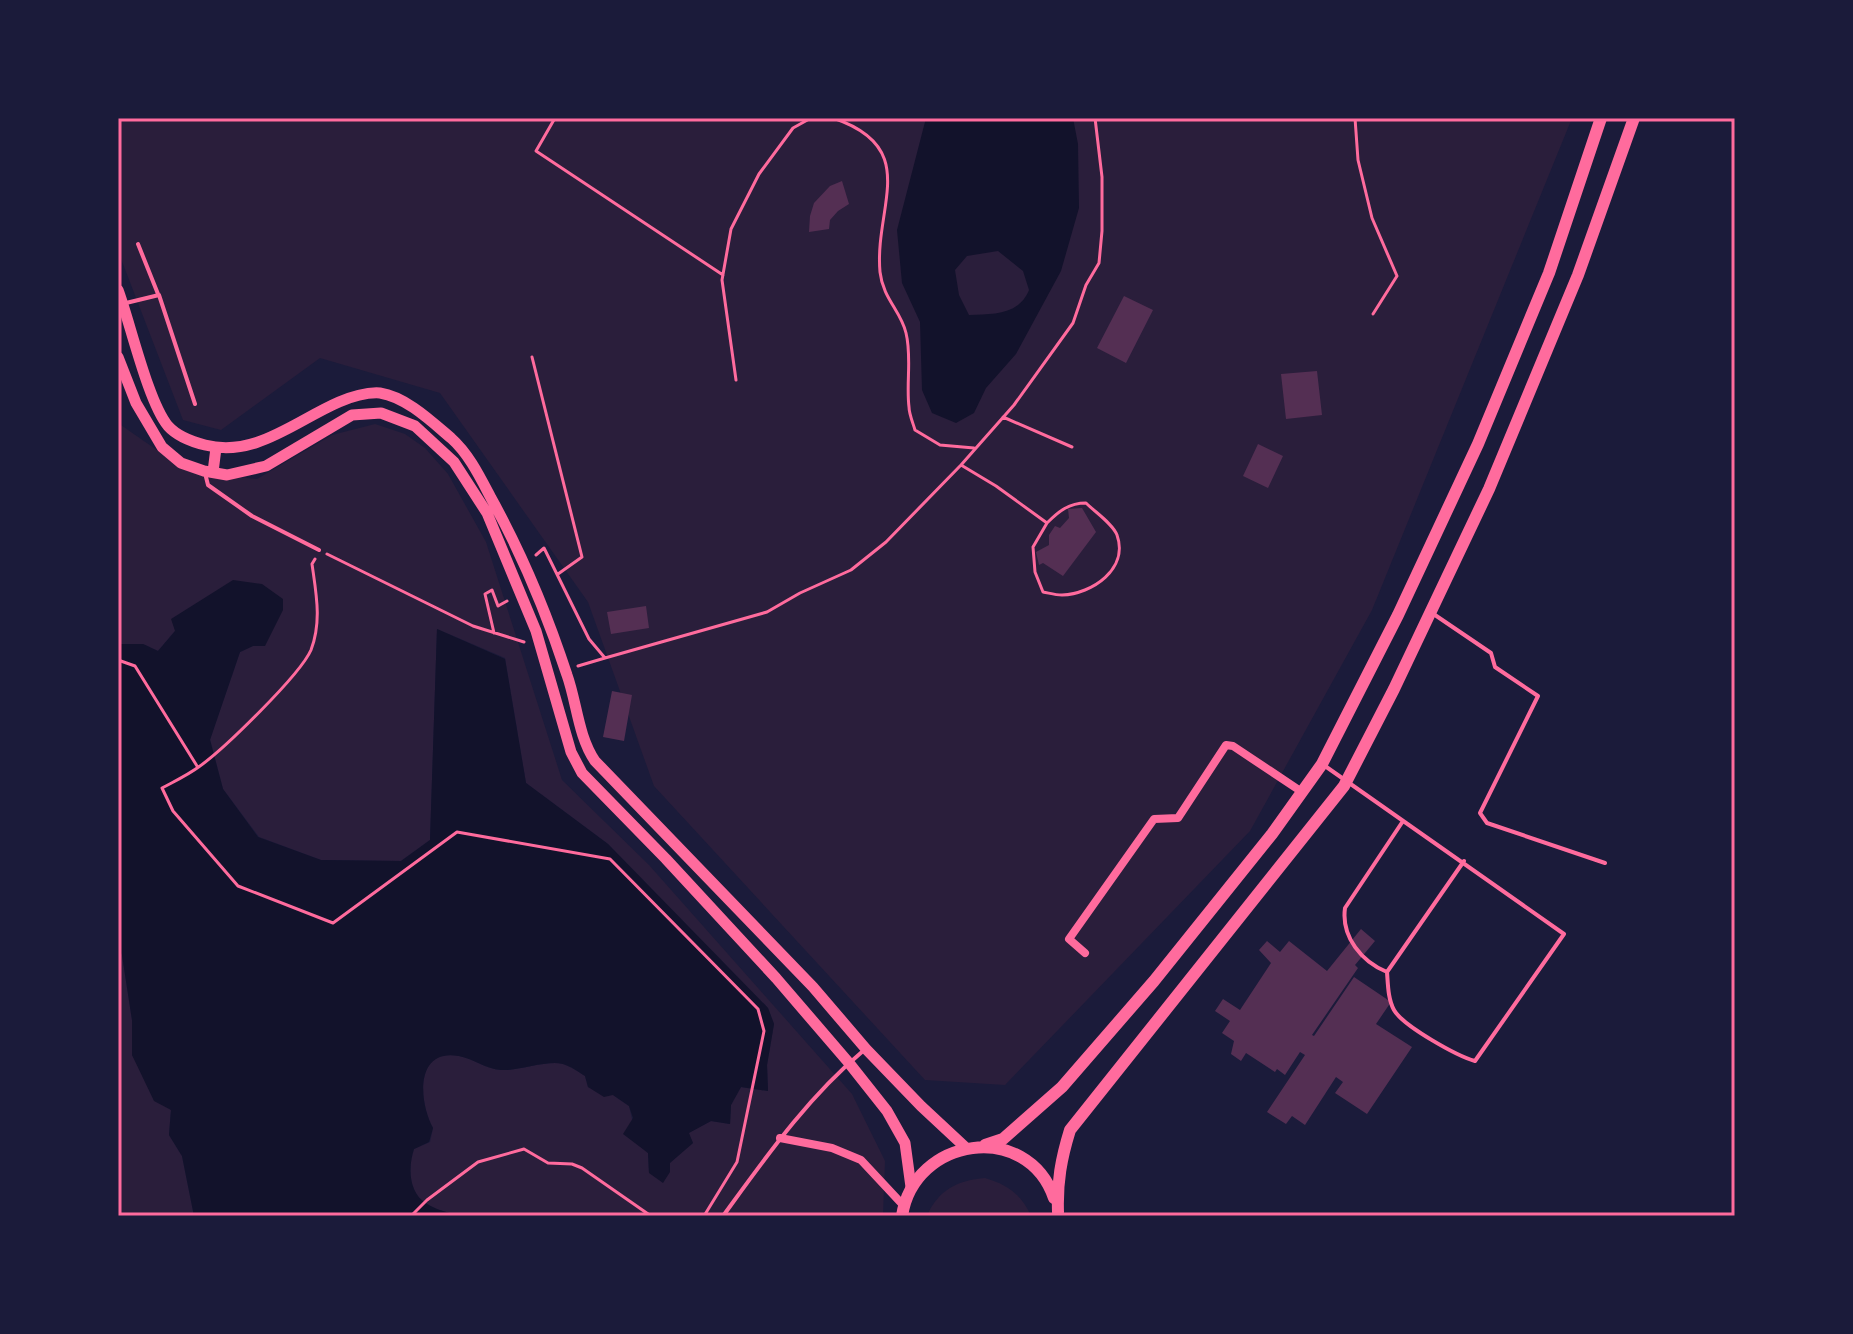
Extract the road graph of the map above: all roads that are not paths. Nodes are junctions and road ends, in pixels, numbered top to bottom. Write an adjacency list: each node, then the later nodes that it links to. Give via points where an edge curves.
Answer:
1 (1601, 118): 14 (main road, via 1549,273 1478,444)
2 (1634, 118): 11 (main road, via 1578,275 1489,489)
3 (138, 244): 4 (lane)
4 (159, 295): 5 (lane); 7 (lane)
5 (120, 296): 8 (main road, via 168,426 191,442)
6 (118, 357): 9 (main road, via 136,403 162,447 181,463)
7 (195, 404)
8 (216, 448): 9 (main road); 12 (main road, via 261,443 351,397 379,393 404,402 454,441 474,467 516,543)
9 (208, 472): 10 (lane, via 208,485 252,516); 13 (main road, via 227,475 266,466 352,415 381,413 415,426 454,462 487,513)
10 (319, 550)
11 (1430, 612): 15 (main road); 19 (lane, via 1491,653 1495,667 1538,696 1480,813 1487,823)
12 (565, 670): 13 (main road); 22 (main road, via 586,747 595,761)
13 (549, 674): 23 (main road, via 582,773)
14 (1322, 764): 15 (lane); 16 (main road)
15 (1346, 781): 17 (lane); 29 (main road, via 1070,1130 1057,1184)
16 (1302, 792): 20 (street, via 1226,745 1178,818 1154,819 1069,939); 25 (main road, via 1154,981 1062,1087 1003,1139)
17 (1403, 821): 18 (lane); 21 (lane, via 1345,908 1343,924 1359,953)
18 (1464, 861): 21 (lane); 21 (lane, via 1564,934 1475,1061 1399,1017)
19 (1605, 863)
20 (1085, 953)
21 (1387, 972)
22 (866, 1049): 23 (lane); 26 (main road)
23 (849, 1063): 24 (lane); 27 (main road, via 905,1143)
24 (780, 1138): 28 (street, via 861,1160); 30 (lane)
25 (985, 1145): 26 (main road); 29 (main road, via 1032,1165 1049,1185)
26 (965, 1147): 27 (main road, via 939,1159)
27 (911, 1187): 28 (main road)
28 (903, 1211)
29 (1059, 1214)
30 (723, 1216)

